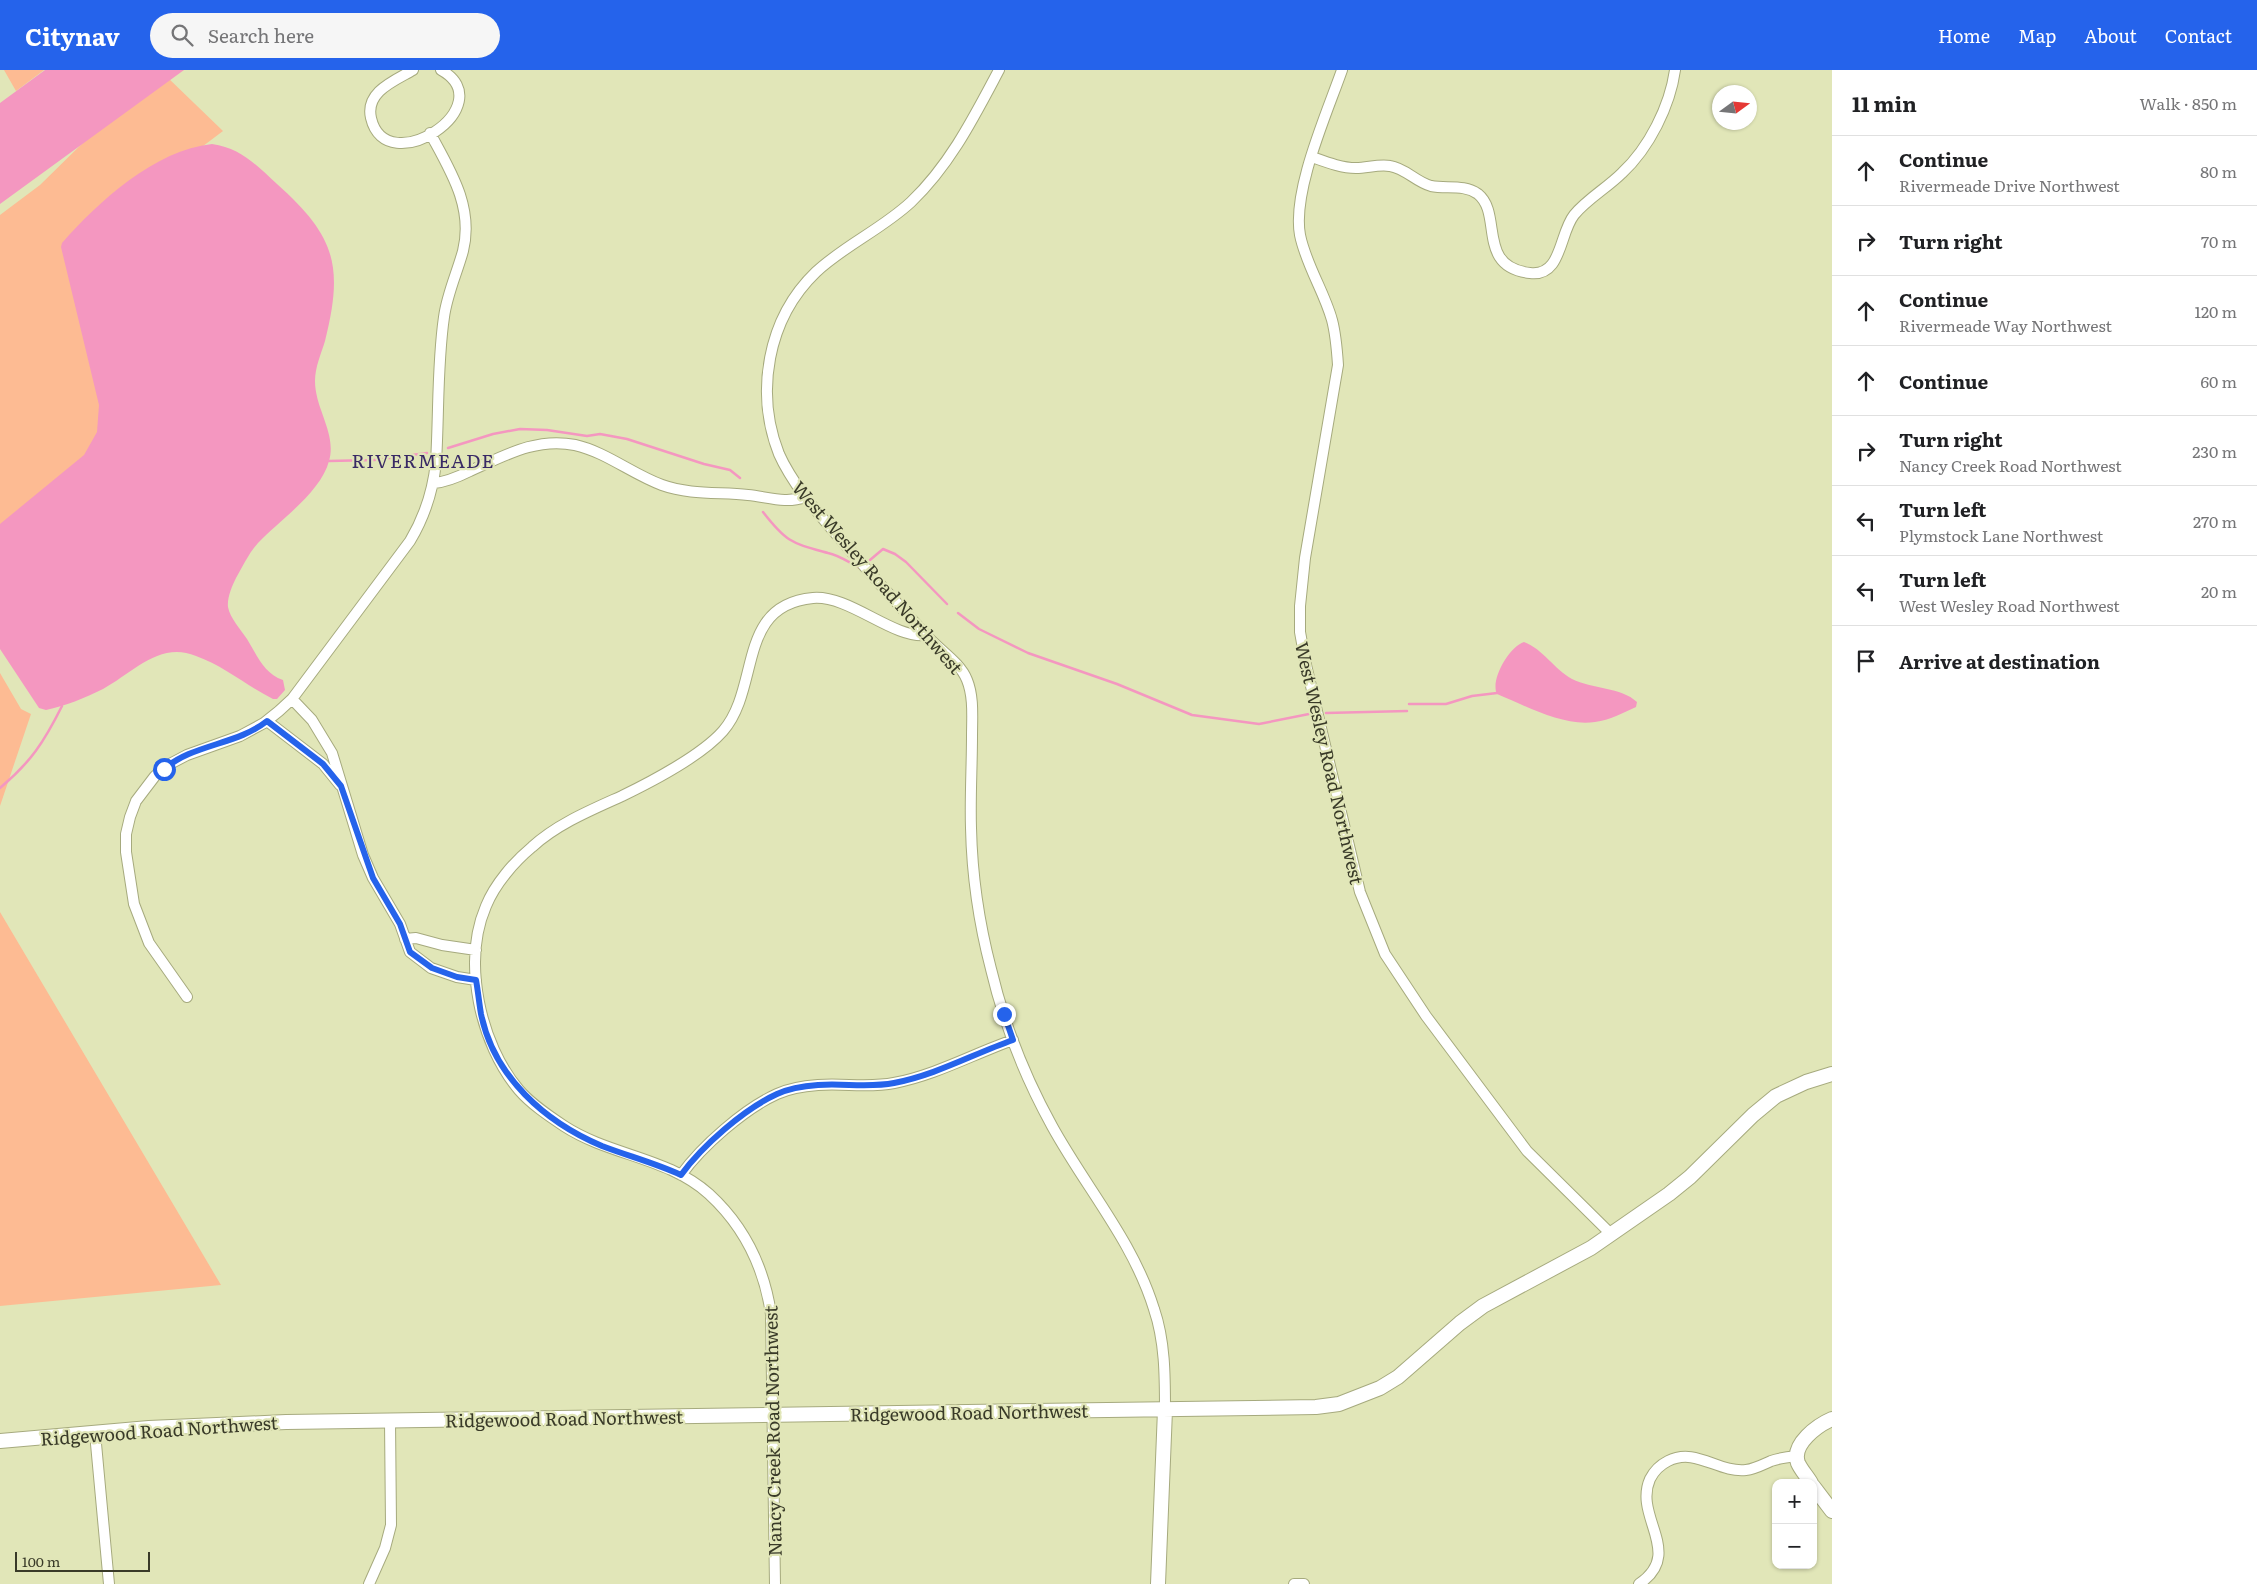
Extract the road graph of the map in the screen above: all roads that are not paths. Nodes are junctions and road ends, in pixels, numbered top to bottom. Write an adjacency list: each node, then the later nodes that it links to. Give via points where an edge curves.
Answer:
1 (413, 70): 6 (street, via 376,94 370,108 373,125 384,138 401,144)
2 (441, 70): 6 (street, via 456,84 458,107 452,118)
3 (999, 70): 9 (street, West Wesley Road Northwest, via 966,132 929,184 903,208 815,273 783,319 768,364 768,410 780,456)
4 (1342, 70): 7 (street, West Wesley Road Northwest)
5 (1674, 70): 7 (street, via 1664,107 1642,150 1622,174 1574,215 1564,232 1556,260 1541,272 1521,271 1500,257 1492,242 1486,204 1472,190 1429,186 1391,166 1348,168)
6 (430, 133): 8 (street, via 458,185 465,225 463,251 444,316)
7 (1312, 157): 21 (street, West Wesley Road Northwest, via 1300,196 1300,233 1332,319 1338,366 1305,558 1300,632 1360,892 1386,954 1431,1023 1527,1151)
8 (434, 483): 9 (street, via 450,480 521,448 557,443 590,450 676,489 787,500); 11 (street, via 425,513 410,541)
9 (805, 497): 10 (street, West Wesley Road Northwest)
10 (926, 635): 15 (street, Nancy Creek Road Northwest, via 910,634 825,598 798,600 780,609 761,628 751,654 742,697 723,732 693,756 552,831 532,846 490,897 481,919); 18 (street, West Wesley Road Northwest, via 960,668 970,688 971,828 976,890 991,969)
11 (292, 699): 12 (street); 13 (street, via 326,741 337,765)
12 (267, 721): 13 (street, via 323,764); 17 (street, via 240,736 168,765 144,788 130,817 126,852 134,904 149,943)
13 (341, 786): 14 (street, via 373,878 400,924)
14 (405, 939): 15 (street, via 416,938); 16 (street, via 410,952 432,968)
15 (476, 950): 16 (street, Nancy Creek Road Northwest)
16 (476, 980): 20 (street, Nancy Creek Road Northwest, via 481,1014 490,1040 510,1078 525,1096 585,1138)
17 (187, 997)
18 (1013, 1040): 20 (street, via 944,1069 895,1083 819,1085 778,1094 727,1128); 22 (street, West Wesley Road Northwest, via 1052,1126 1112,1221 1144,1280 1162,1342)
19 (1832, 1074): 21 (street, Ridgewood Road Northwest, via 1776,1096 1690,1177)
20 (681, 1175): 23 (street, Nancy Creek Road Northwest, via 730,1215 748,1240 760,1267 768,1290 771,1314)
21 (1612, 1235): 22 (street, Ridgewood Road Northwest, via 1483,1306 1398,1377 1361,1397 1316,1407)
22 (1165, 1410): 23 (street, Ridgewood Road Northwest); 35 (street, West Wesley Road Northwest)
23 (772, 1414): 25 (street, Ridgewood Road Northwest); 34 (street, Nancy Creek Road Northwest)
24 (1832, 1419): 28 (street, via 1811,1431)
25 (390, 1421): 26 (street, Ridgewood Road Northwest, via 286,1422); 33 (street, via 391,1525)
26 (95, 1433): 27 (street, Ridgewood Road Northwest); 32 (street)
27 (0, 1441)
28 (1797, 1456): 29 (street); 38 (street, via 1744,1470 1730,1469 1691,1456 1676,1457 1663,1463 1651,1477 1646,1495 1660,1554 1656,1565)
29 (1809, 1479)
30 (1817, 1491): 31 (street)
31 (1832, 1511)
32 (109, 1584)
33 (369, 1584)
34 (775, 1584)
35 (1158, 1584)
36 (1294, 1584): 37 (street)
37 (1304, 1584)
38 (1639, 1584)

